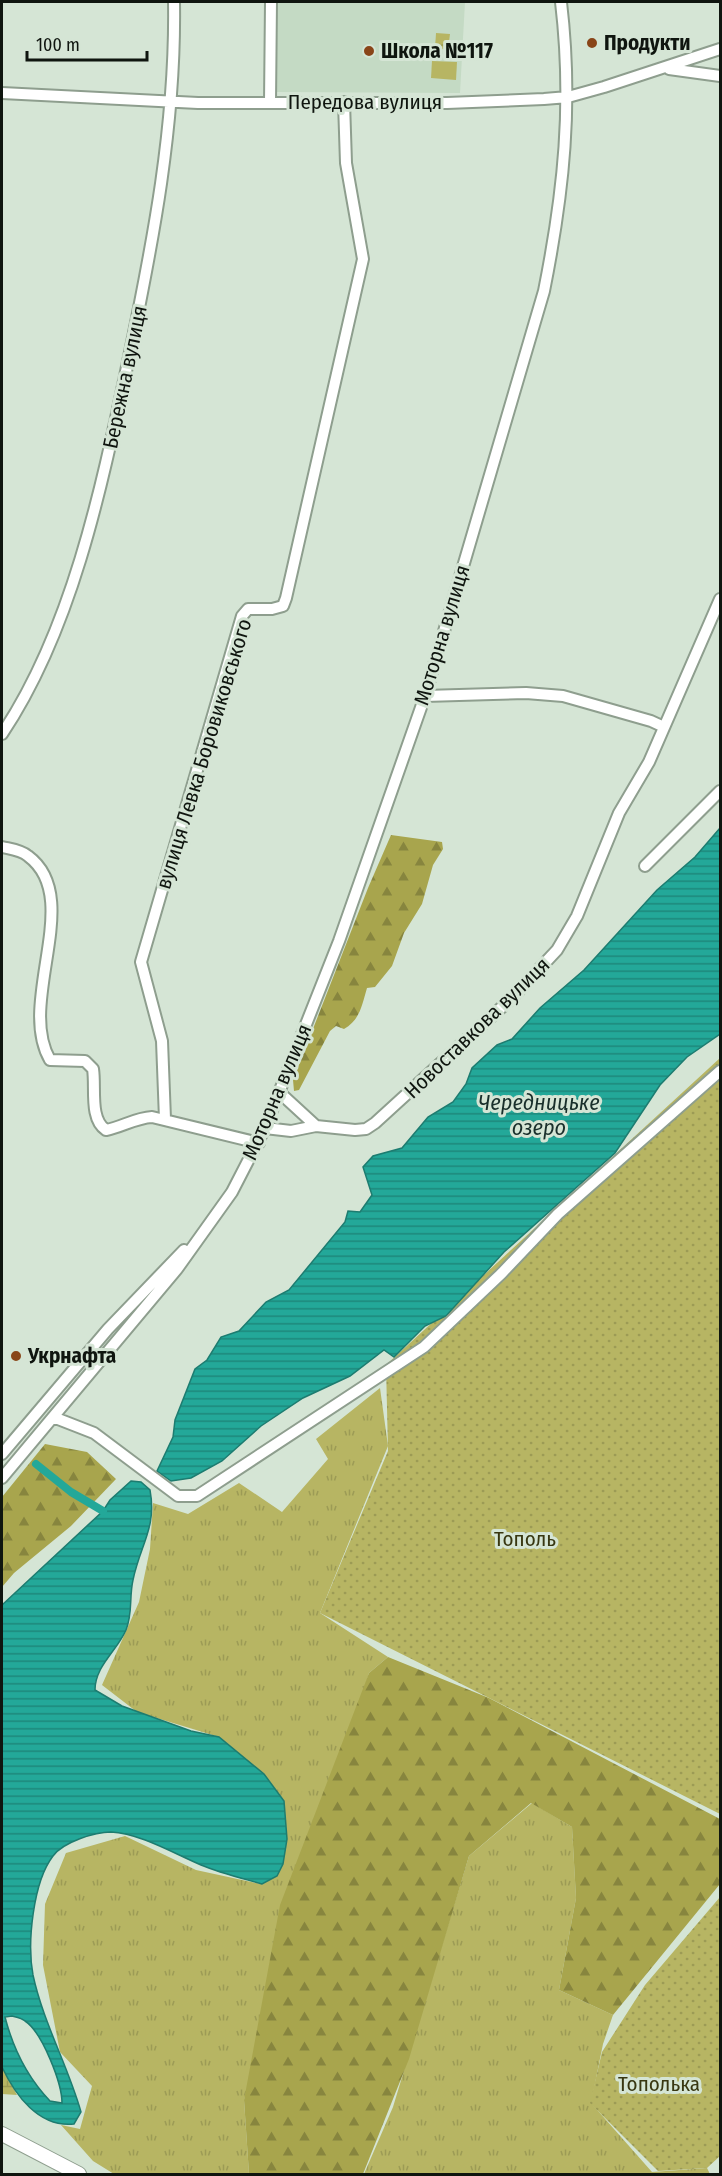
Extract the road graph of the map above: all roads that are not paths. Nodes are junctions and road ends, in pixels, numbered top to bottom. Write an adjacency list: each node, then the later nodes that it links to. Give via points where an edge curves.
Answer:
1 (174, 2): 9 (street, Бережна вулиця)
2 (271, 2): 10 (street)
3 (561, 2): 8 (street, Моторна вулиця)
4 (720, 49): 5 (street, Передова вулиця)
5 (666, 69): 6 (street); 8 (street, Передова вулиця)
6 (720, 76)
7 (2, 93): 9 (street, Передова вулиця)
8 (568, 97): 11 (street, Передова вулиця, via 447,103); 13 (street, Моторна вулиця, via 566,154 544,291)
9 (172, 102): 10 (street, Передова вулиця); 15 (street, Бережна вулиця, via 148,264 101,491 64,607 29,686)
10 (270, 102): 11 (street, Передова вулиця)
11 (344, 102): 21 (street, вулиця Левка Боровиковського, via 346,164 363,259 286,598 283,606 248,609 242,616 141,963 162,1041)
12 (720, 599): 14 (street, Новоставкова вулиця)
13 (424, 696): 14 (street, via 563,696); 20 (street, Моторна вулиця, via 339,941)
14 (664, 727): 22 (street, Новоставкова вулиця, via 619,813 577,916 544,966 375,1123 355,1130)
15 (2, 734)
16 (720, 791): 18 (street)
17 (2, 847): 21 (street, via 28,856 45,878 52,898 40,1016 41,1038 49,1058 85,1061 90,1065 96,1116 106,1130 137,1118)
18 (645, 866)
19 (720, 1071): 26 (street, via 558,1214 424,1347 197,1497 178,1496 94,1434)
20 (279, 1092): 22 (street); 23 (street, Моторна вулиця)
21 (165, 1119): 24 (street)
22 (316, 1126): 23 (street, Новоставкова вулиця, via 291,1131)
23 (265, 1128): 24 (street, Моторна вулиця)
24 (258, 1143): 25 (street, Моторна вулиця, via 232,1192)
25 (199, 1236): 26 (street, via 177,1269); 27 (street, via 108,1329)
26 (53, 1417): 28 (street)
27 (2, 1454)
28 (2, 1478)
29 (2, 2134): 31 (main road)
30 (2, 2145): 31 (main road)
31 (64, 2168): 32 (main road)
32 (79, 2175)

